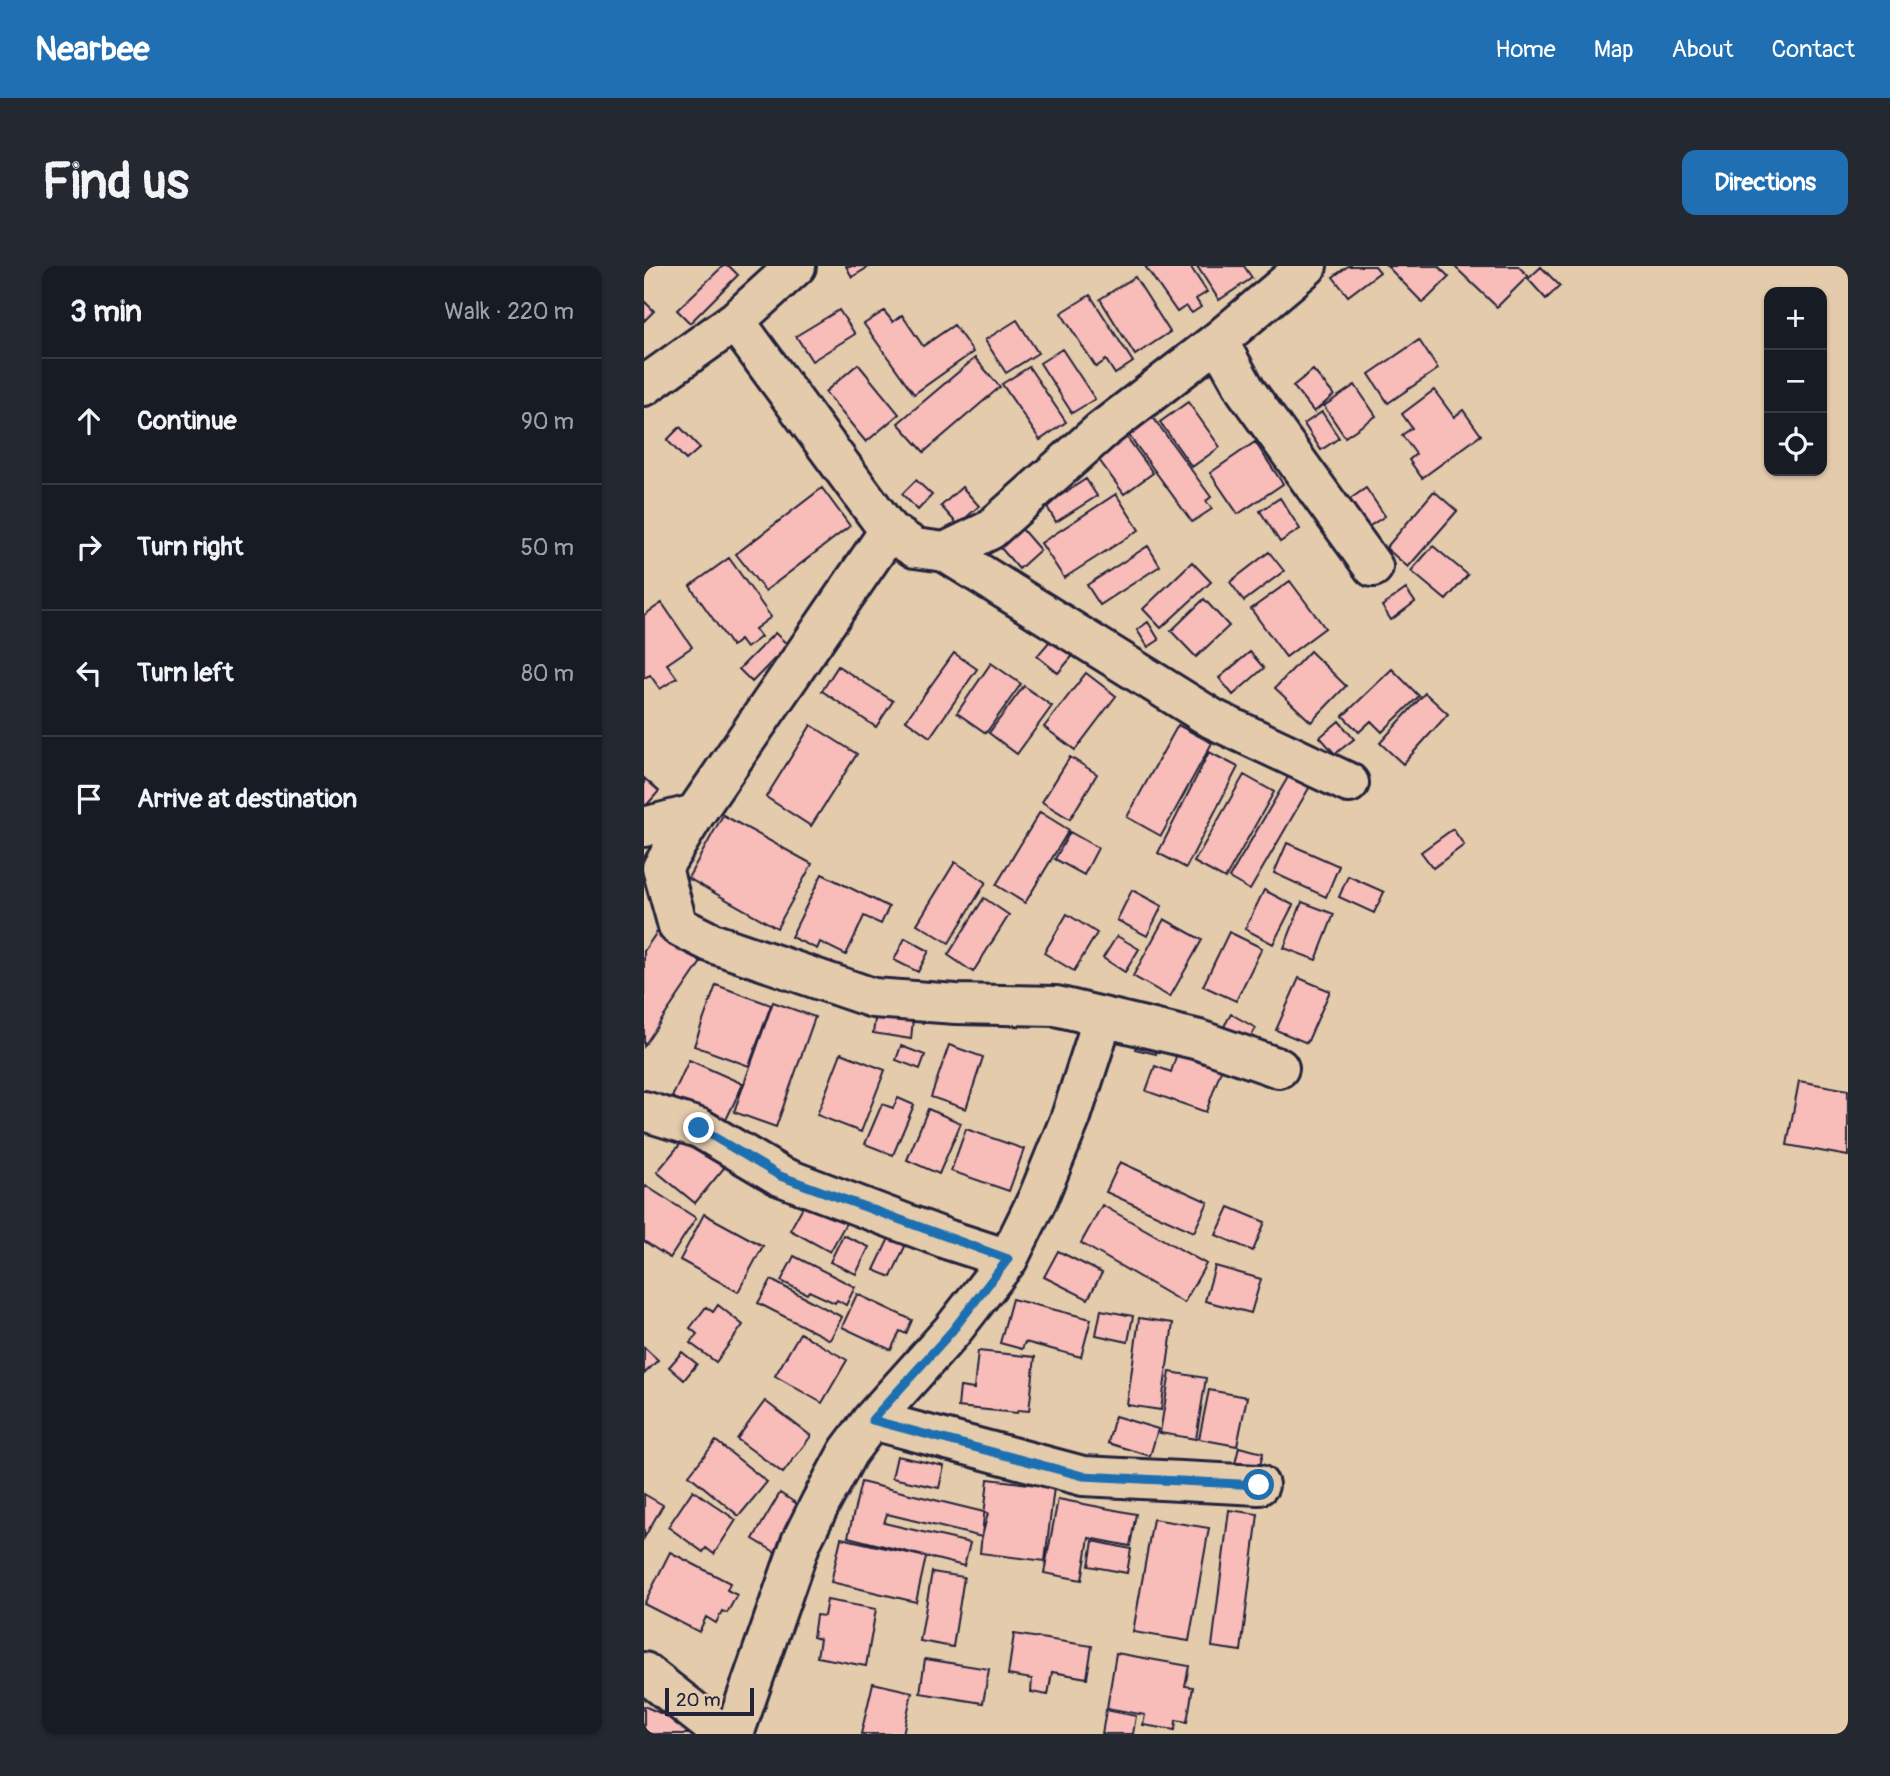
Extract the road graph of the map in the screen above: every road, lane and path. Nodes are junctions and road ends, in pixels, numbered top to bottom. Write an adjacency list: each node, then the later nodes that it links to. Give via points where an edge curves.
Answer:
1 (796, 266): 3 (street)
2 (1307, 266): 4 (street)
3 (735, 321): 5 (street); 6 (street)
4 (1218, 341): 7 (street, via 1101,431 990,530); 8 (street, via 1246,391)
5 (644, 386)
6 (889, 531): 7 (street, via 915,548); 10 (street)
7 (945, 552): 9 (street, via 1213,719)
8 (1373, 567)
9 (1349, 783)
10 (695, 814): 11 (street); 12 (street)
11 (644, 828)
12 (653, 858): 13 (street, via 678,926 712,943 873,998 1056,1006)
13 (1103, 1018): 14 (street, via 1199,1040); 16 (street, via 1071,1117)
14 (1279, 1069)
15 (644, 1111): 16 (street, via 699,1128 780,1176)
16 (1008, 1259): 17 (street, via 952,1331)
17 (872, 1420): 18 (street, via 1083,1476); 21 (street, via 848,1452 801,1542)
18 (1259, 1485)
19 (644, 1672): 20 (street)
20 (723, 1734)
21 (734, 1734)

